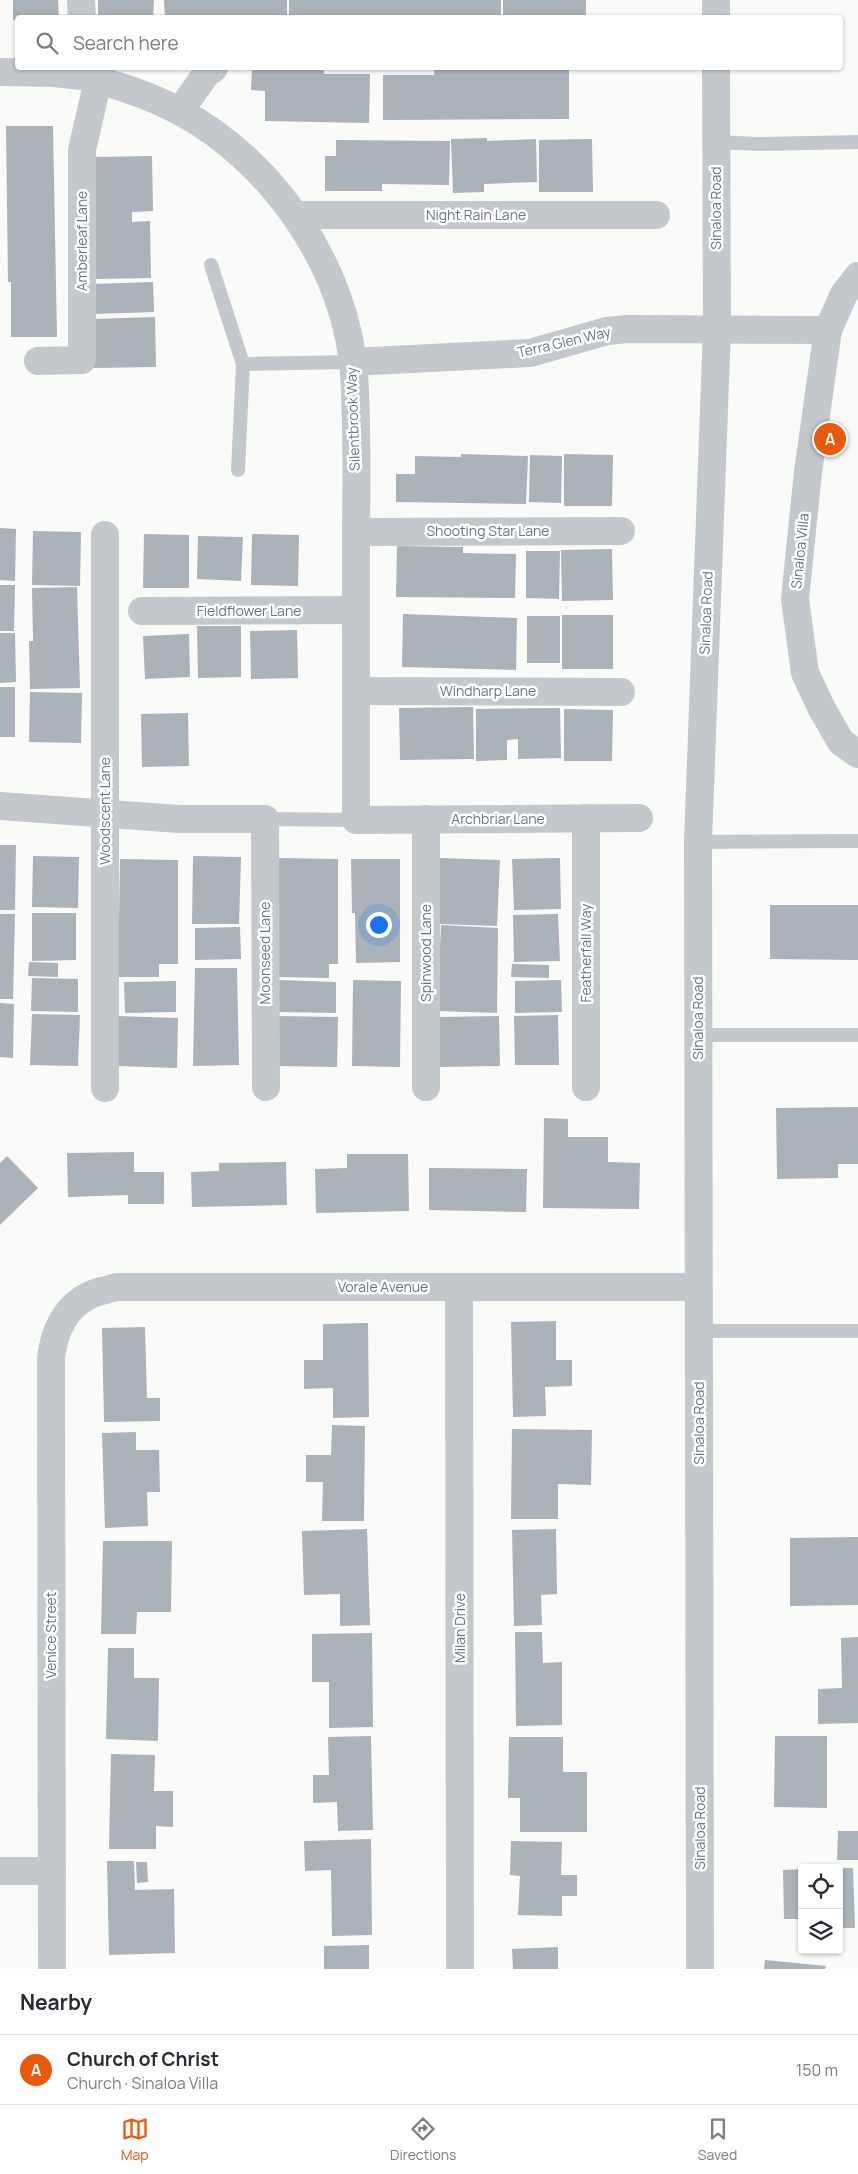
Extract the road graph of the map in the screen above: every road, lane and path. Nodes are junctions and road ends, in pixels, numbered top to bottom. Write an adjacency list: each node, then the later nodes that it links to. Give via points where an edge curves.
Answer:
1 (82, 0): 3 (street)
2 (716, 0): 4 (street)
3 (82, 15)
4 (716, 15)
5 (211, 70): 9 (street)
6 (716, 70): 10 (street, Sinaloa Road)
7 (0, 72): 8 (street, Silentbrook Way)
8 (87, 75): 9 (street, Silentbrook Way); 18 (street, Amberleaf Lane, via 82,150 82,360)
9 (180, 111): 12 (street, Silentbrook Way, via 224,140 257,169)
10 (716, 142): 11 (lane); 16 (street, Sinaloa Road)
11 (858, 142)
12 (296, 215): 13 (street, Night Rain Lane); 19 (street, Silentbrook Way, via 321,258 340,307)
13 (656, 215)
14 (211, 265): 20 (lane)
15 (858, 276): 17 (street, Sinaloa Villa, via 844,294)
16 (724, 329): 17 (street); 19 (street, Terra Glen Way, via 627,329 607,331 530,353); 38 (street, Sinaloa Road)
17 (828, 330): 29 (street, Sinaloa Villa, via 808,472 795,599 805,673 841,742)
18 (38, 361)
19 (352, 362): 20 (lane); 23 (street, Silentbrook Way)
20 (243, 364): 21 (lane)
21 (238, 470)
22 (621, 531): 23 (street, Shooting Star Lane)
23 (356, 532): 25 (street, Silentbrook Way)
24 (105, 534): 31 (street, Woodscent Lane)
25 (356, 610): 26 (street, Fieldflower Lane); 27 (street, Silentbrook Way)
26 (142, 611)
27 (356, 691): 28 (street, Windharp Lane); 36 (street, Silentbrook Way)
28 (621, 692)
29 (858, 754)
30 (0, 806): 31 (street)
31 (105, 814): 35 (street, via 179,820); 44 (street, Woodscent Lane)
32 (586, 818): 33 (street, Archbriar Lane); 34 (street, Archbriar Lane); 43 (street, Featherfall Way)
33 (640, 818)
34 (426, 819): 36 (street, Archbriar Lane); 42 (street, Spinwood Lane)
35 (265, 820): 36 (lane); 41 (street, Moonseed Lane)
36 (356, 820)
37 (858, 841): 38 (lane)
38 (698, 842): 39 (street, Sinaloa Road)
39 (698, 1035): 40 (lane); 46 (street, Sinaloa Road)
40 (858, 1035)
41 (266, 1087)
42 (426, 1087)
43 (586, 1087)
44 (105, 1088)
45 (459, 1287): 46 (street, Vorale Avenue); 47 (street, Vorale Avenue, via 116,1287 89,1295); 53 (street, Milan Drive)
46 (698, 1287): 48 (street, Sinaloa Road)
47 (73, 1309): 51 (street, Venice Street, via 64,1316 54,1337 50,1358)
48 (698, 1332): 49 (lane); 54 (street, Sinaloa Road)
49 (858, 1332)
50 (0, 1871): 51 (street)
51 (52, 1871): 52 (street, Venice Street)
52 (52, 1969)
53 (460, 1969)
54 (700, 1969)

